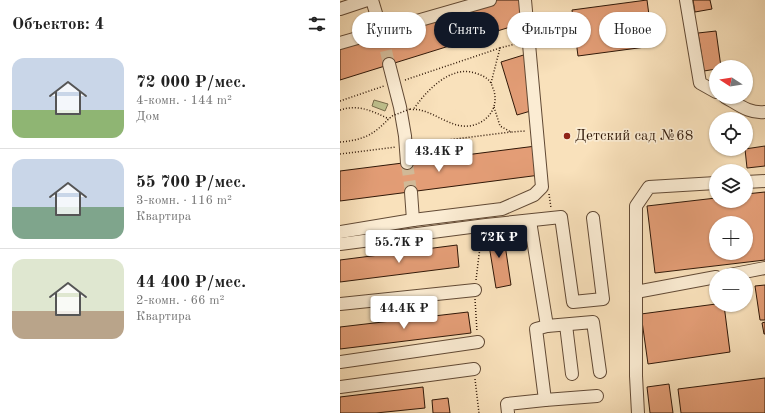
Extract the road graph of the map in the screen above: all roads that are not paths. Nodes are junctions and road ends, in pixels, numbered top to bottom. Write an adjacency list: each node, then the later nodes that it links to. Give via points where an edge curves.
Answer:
1 (367, 0): 6 (street)
2 (372, 0): 7 (street)
3 (490, 0): 8 (street)
4 (525, 0): 21 (street, via 542,186 534,195 502,209)
5 (686, 0): 12 (street, via 700,83)
6 (340, 8)
7 (375, 12)
8 (426, 19)
9 (352, 40): 10 (street)
10 (340, 43)
11 (390, 64): 15 (street, via 400,107)
12 (709, 88)
13 (737, 104): 14 (street)
14 (762, 115)
15 (407, 163)
16 (765, 181): 17 (street)
17 (753, 182)
18 (709, 184): 29 (street, via 648,187 636,206)
19 (411, 192): 21 (street)
20 (593, 218): 22 (street, via 603,299 574,302 561,217)
21 (413, 220): 23 (street)
22 (530, 221): 24 (street); 32 (street)
23 (340, 232)
24 (340, 244)
25 (765, 268): 26 (street)
26 (753, 270)
27 (709, 278): 29 (street)
28 (475, 290): 30 (street)
29 (636, 292): 42 (street)
30 (340, 304)
31 (566, 325): 32 (street); 36 (street, via 593,322); 37 (street)
32 (547, 326): 40 (street, via 536,329)
33 (478, 342): 34 (street)
34 (340, 362)
35 (474, 369): 38 (street)
36 (600, 372)
37 (572, 374)
38 (340, 387)
39 (597, 396): 40 (street)
40 (545, 400): 41 (street, via 507,404)
41 (508, 413)
42 (638, 413)

